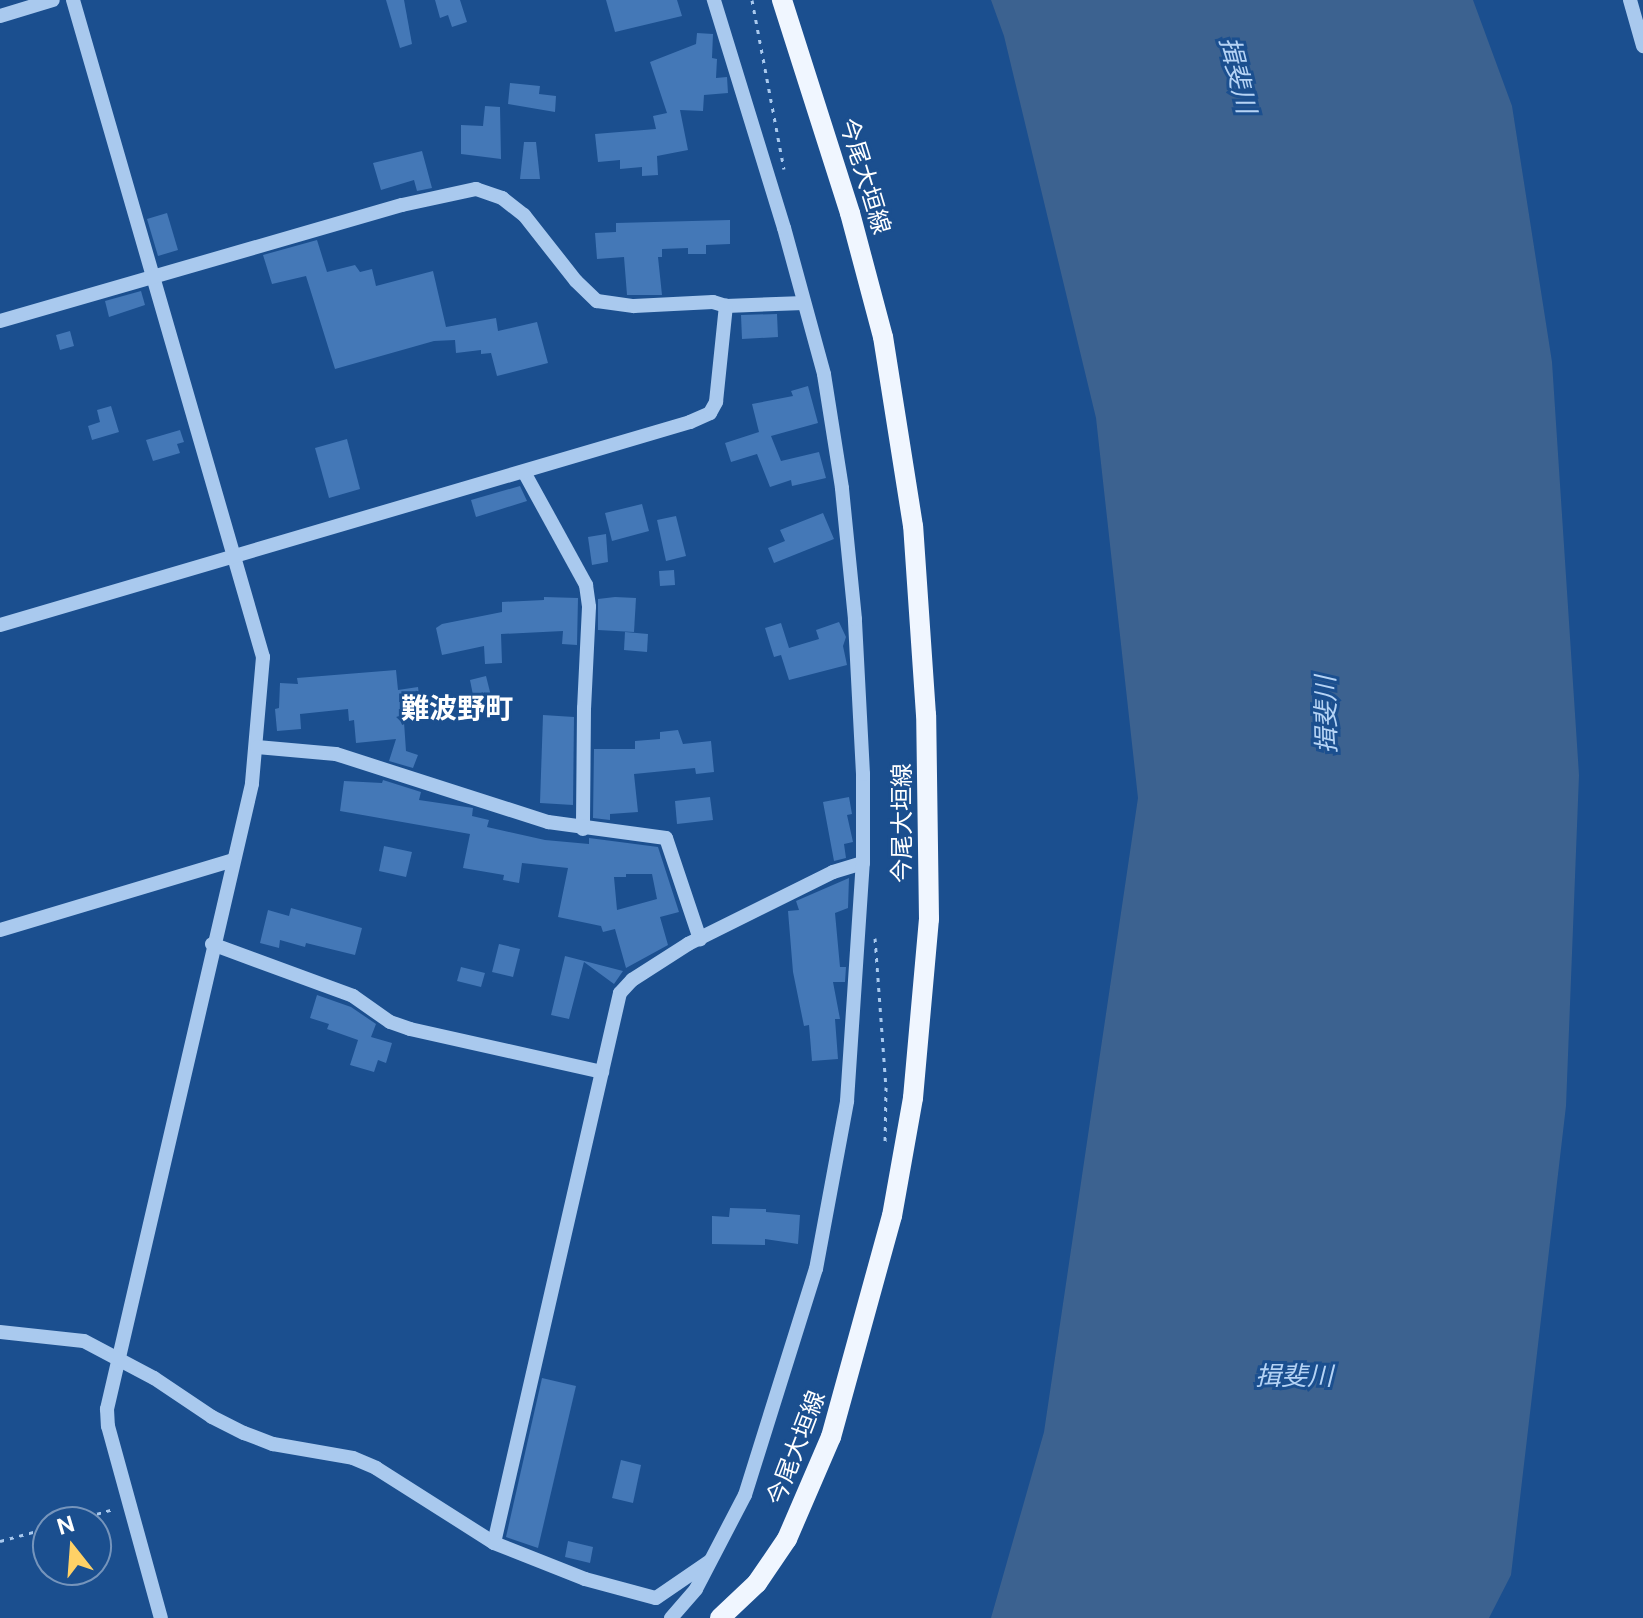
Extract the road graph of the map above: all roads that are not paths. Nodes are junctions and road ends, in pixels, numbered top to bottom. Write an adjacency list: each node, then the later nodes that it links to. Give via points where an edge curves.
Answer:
1 (53, 0): 6 (street)
2 (73, 0): 8 (street)
3 (714, 0): 9 (street)
4 (782, 0): 29 (main road, 今尾大垣線, via 867,274 906,479 926,715 929,919 913,1098 892,1216 836,1423 787,1539 757,1583)
5 (1630, 0): 7 (street)
6 (0, 16)
7 (1643, 46)
8 (152, 277): 10 (street, via 476,189 502,198 524,215 597,301); 11 (street); 13 (street)
9 (804, 303): 10 (street); 18 (street, via 824,374 844,503 858,666)
10 (726, 306): 12 (street, via 716,402 710,413)
11 (0, 321)
12 (524, 472): 13 (street); 16 (street, via 586,585)
13 (234, 557): 14 (street); 15 (street, via 263,657)
14 (0, 625)
15 (257, 747): 16 (street, via 336,754); 17 (street)
16 (583, 829): 20 (street, via 666,838)
17 (233, 860): 19 (street); 21 (street)
18 (863, 863): 20 (street, via 833,872); 26 (street, via 847,1101 816,1269 745,1495)
19 (0, 930)
20 (700, 939): 22 (street, via 632,980 620,993)
21 (212, 944): 22 (street, via 353,996 410,1029); 24 (street)
22 (602, 1072): 25 (street)
23 (0, 1332): 24 (street, via 84,1341)
24 (117, 1359): 25 (street, via 244,1433 376,1468); 27 (street, via 108,1426)
25 (494, 1543): 26 (street, via 585,1579 656,1598)
26 (713, 1559): 28 (street)
27 (161, 1618)
28 (671, 1618)
29 (720, 1618)

